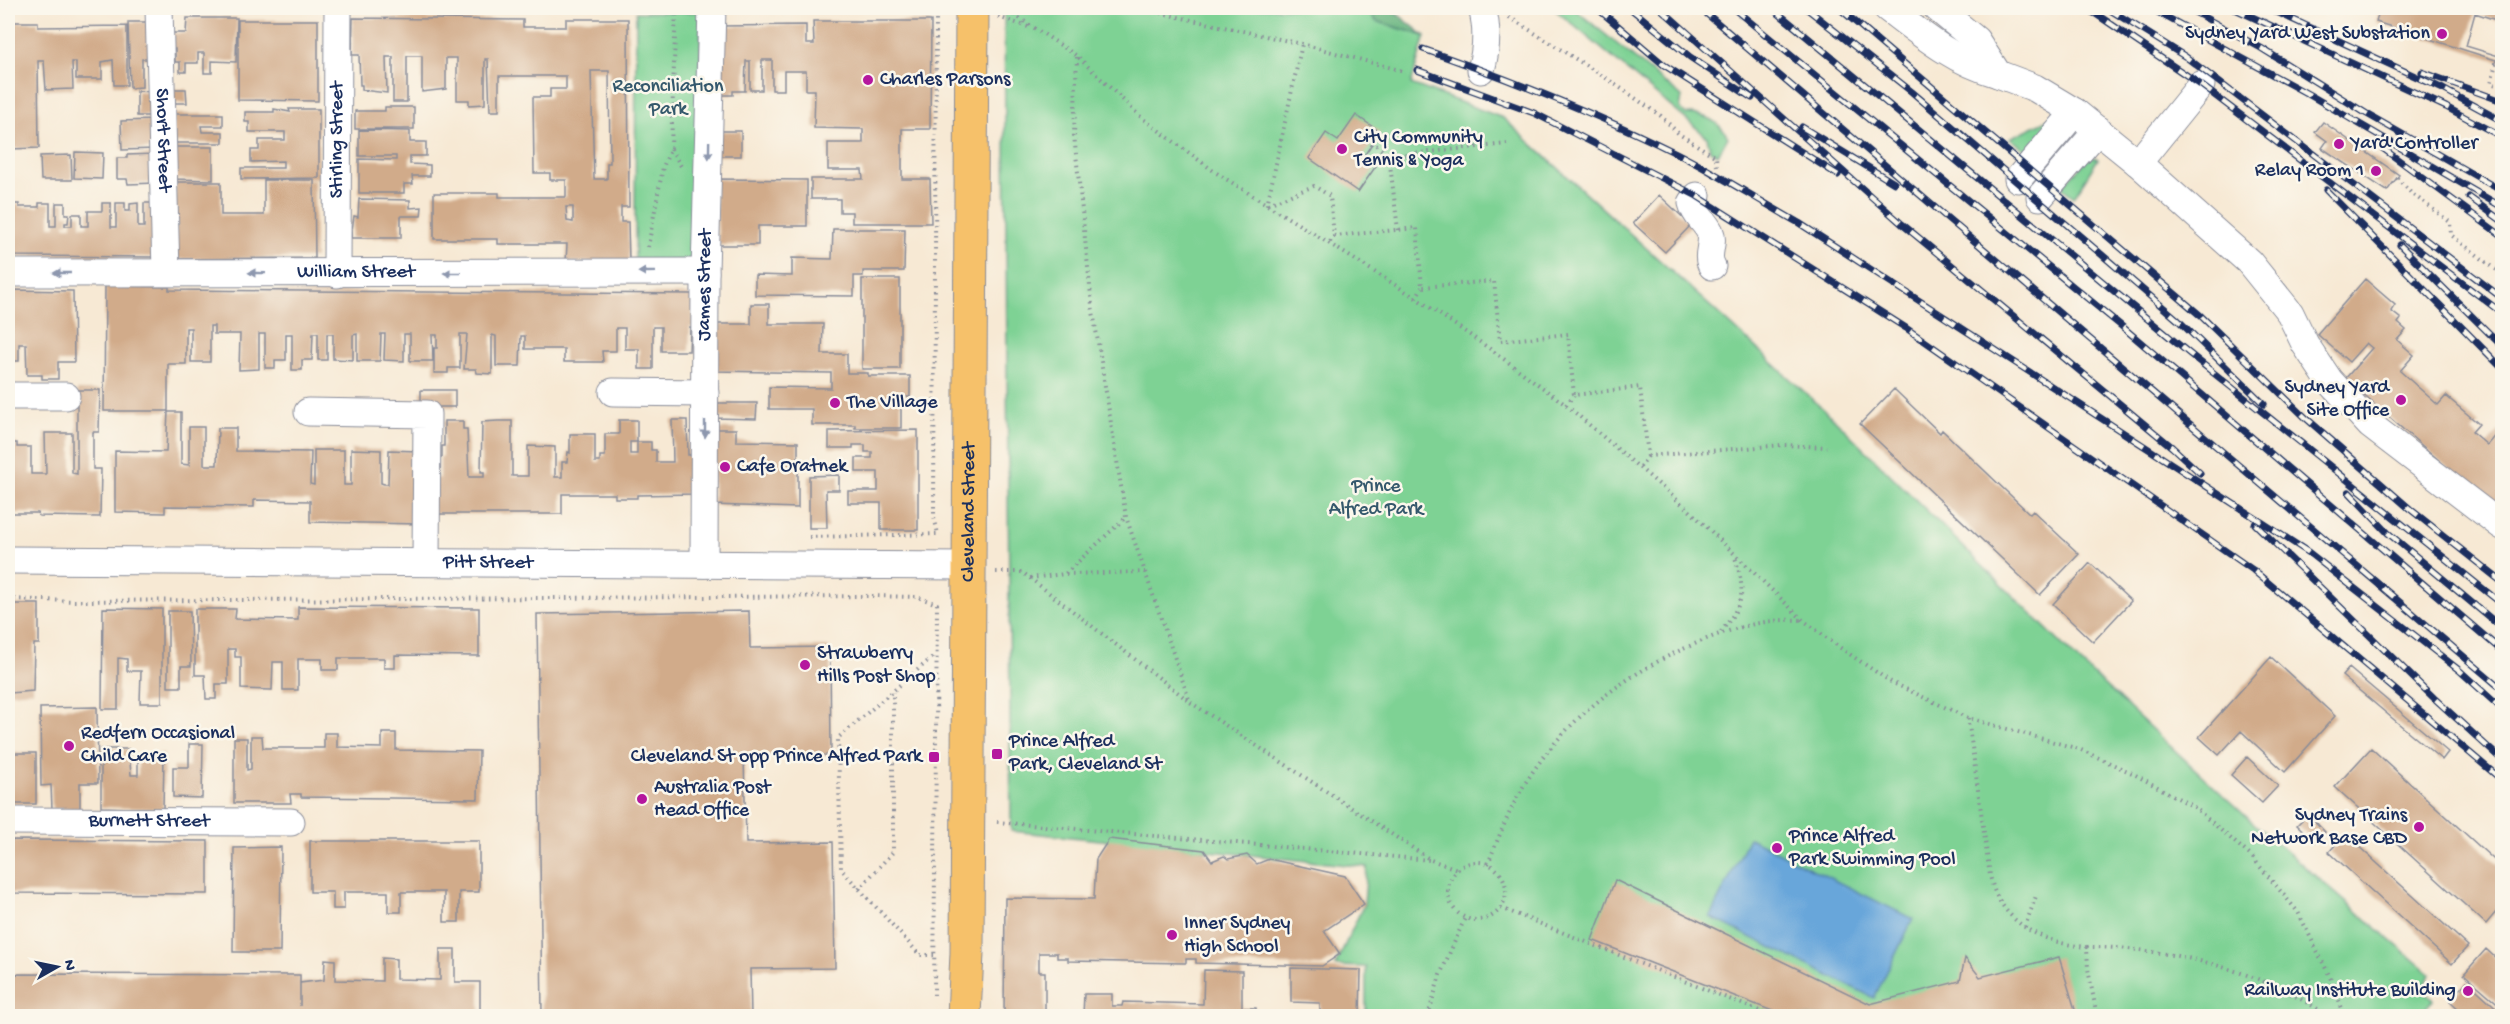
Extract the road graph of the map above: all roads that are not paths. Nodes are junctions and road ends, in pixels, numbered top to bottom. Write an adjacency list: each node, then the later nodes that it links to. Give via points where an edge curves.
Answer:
1 (159, 8): 18 (street, Short Street)
2 (338, 8): 21 (street, Stirling Street)
3 (712, 8): 19 (street, James Street, one-way to 19)
4 (1887, 8): 9 (street, via 1957,58)
5 (1937, 8): 9 (street, via 1976,40)
6 (1492, 10): 8 (street, via 1486,21)
7 (985, 12): 31 (main road, Cleveland Street)
8 (1481, 70)
9 (1998, 74): 11 (street, via 2036,88)
10 (2201, 85): 13 (street)
11 (2075, 112): 12 (street); 14 (street)
12 (2098, 130): 13 (street); 16 (street)
13 (2138, 163): 27 (street, via 2249,262 2290,313 2329,380 2370,425)
14 (2018, 178)
15 (1696, 196): 17 (street, via 1693,209 1710,233)
16 (2040, 198)
17 (1712, 266)
18 (166, 272): 20 (street, William Street, one-way to 20); 21 (street, William Street, one-way to 18)
19 (705, 272): 21 (street, William Street, one-way to 21); 23 (street, James Street)
20 (8, 273)
21 (336, 274)
22 (613, 392): 23 (street)
23 (705, 393): 30 (street, James Street, one-way to 30)
24 (8, 396): 25 (street)
25 (66, 396)
26 (308, 412): 29 (street, via 427,414)
27 (2502, 526)
28 (8, 560): 29 (street, Pitt Street)
29 (426, 562): 30 (street, Pitt Street)
30 (704, 564): 31 (street, Pitt Street)
31 (982, 569): 34 (main road, Cleveland Street, via 967,953)
32 (8, 821): 33 (street, Burnett Street)
33 (291, 822)
34 (950, 1011)

